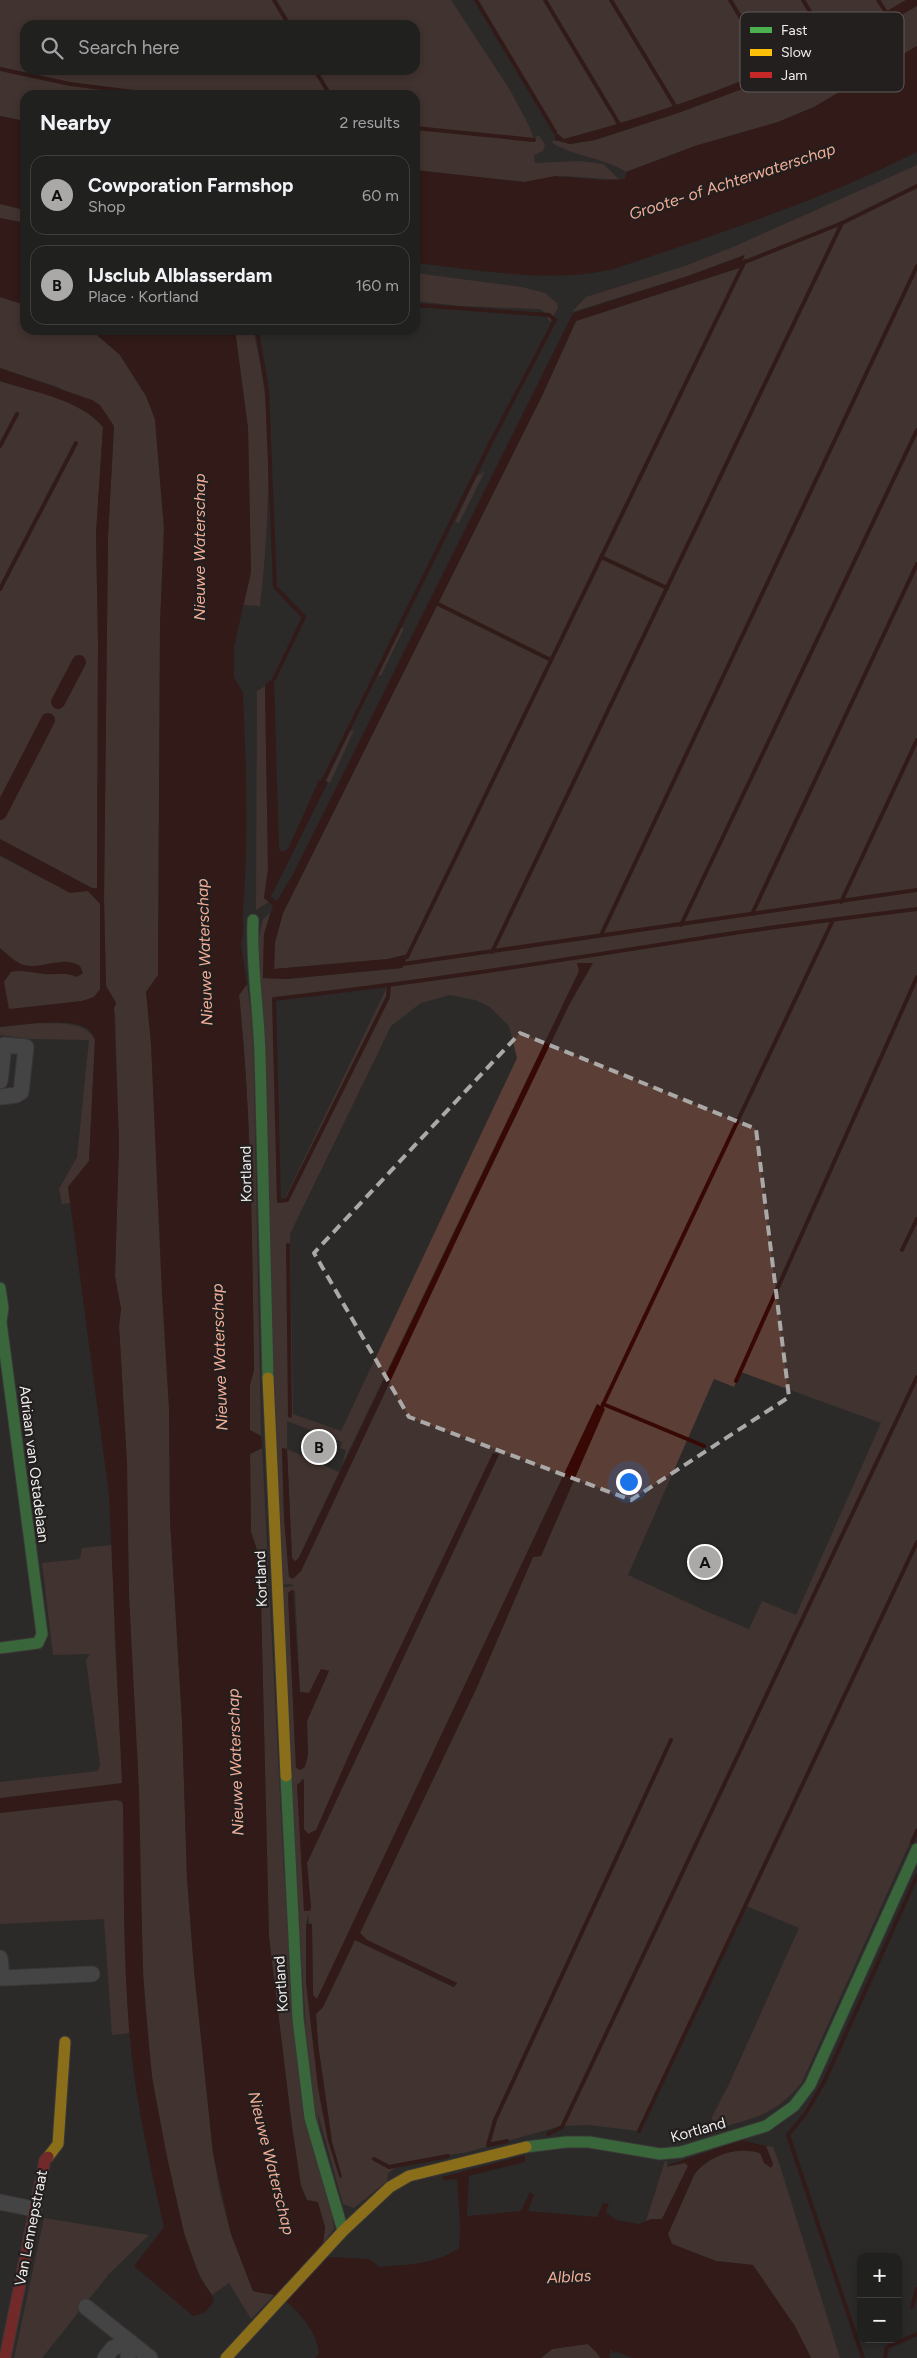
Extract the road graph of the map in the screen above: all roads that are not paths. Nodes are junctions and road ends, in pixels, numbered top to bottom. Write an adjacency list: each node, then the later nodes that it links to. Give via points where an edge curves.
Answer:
1 (253, 920): 13 (street, Kortland, via 276,1588 294,1965 310,2118)
2 (0, 1081): 3 (street, via 4,1045 26,1047 21,1092 16,1096)
3 (0, 1097)
4 (0, 1288): 5 (street, Adriaan van Ostadelaan)
5 (1, 1322): 6 (street, Adriaan van Ostadelaan, via 42,1634 38,1643)
6 (0, 1648)
7 (917, 1849): 13 (street, Kortland, via 810,2085 783,2116 766,2126 681,2152 660,2154 589,2142 566,2142 528,2147 409,2176 390,2187)
8 (0, 1958): 9 (street, via 2,1978)
9 (92, 1974)
10 (65, 2042): 12 (street, Van Lennepstraat, via 58,2144 45,2160)
11 (0, 2202): 12 (street)
12 (34, 2209): 16 (street, Van Lennepstraat)
13 (343, 2231): 20 (street, Kortland)
14 (86, 2307): 15 (street)
15 (130, 2342): 17 (street, via 113,2348); 18 (street); 19 (street)
16 (6, 2358)
17 (105, 2358)
18 (128, 2358)
19 (150, 2358)
20 (226, 2358)

